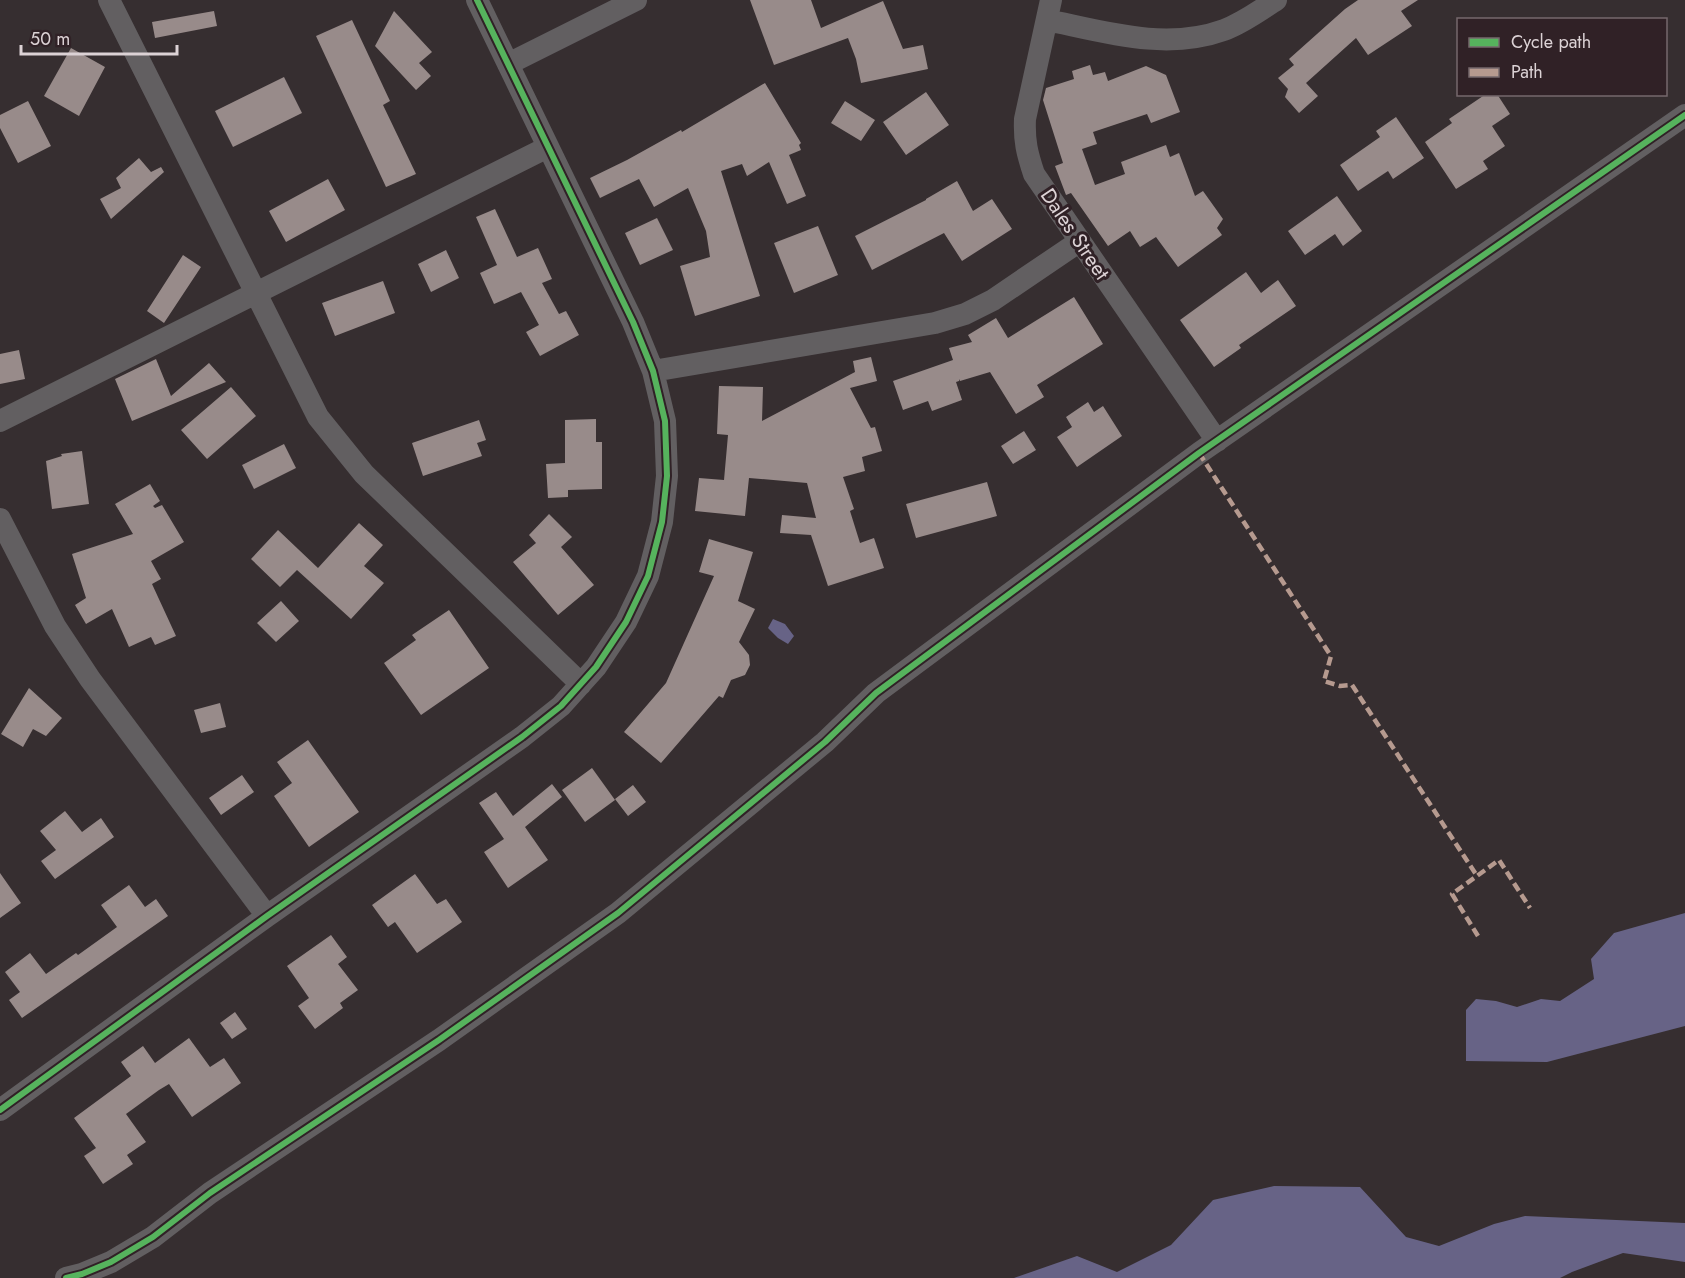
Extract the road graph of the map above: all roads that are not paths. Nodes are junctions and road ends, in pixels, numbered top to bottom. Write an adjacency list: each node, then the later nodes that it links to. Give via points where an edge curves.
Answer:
1 (109, 0): 10 (street)
2 (477, 0): 6 (street)
3 (636, 0): 6 (street)
4 (1276, 0): 5 (street, via 1224,30 1163,40 1136,38)
5 (1049, 10): 9 (street, Dales Street, via 1024,139 1034,174)
6 (508, 64): 8 (street)
7 (1685, 115): 13 (street)
8 (548, 147): 10 (street); 11 (street)
9 (1080, 241): 11 (street, via 993,300 965,314 935,323); 13 (street, Dales Street)
10 (255, 293): 12 (street); 15 (street, via 318,417 364,474)
11 (653, 371): 15 (street, via 665,422 667,476 662,522 648,576 626,622)
12 (0, 421)
13 (1217, 441): 18 (street, via 876,693 825,742 618,913 439,1040 210,1192 153,1237 111,1263)
14 (0, 519): 16 (street, via 55,626 90,679)
15 (581, 684): 16 (street, via 561,706 522,737)
16 (267, 916): 17 (street)
17 (0, 1110)
18 (66, 1278)

